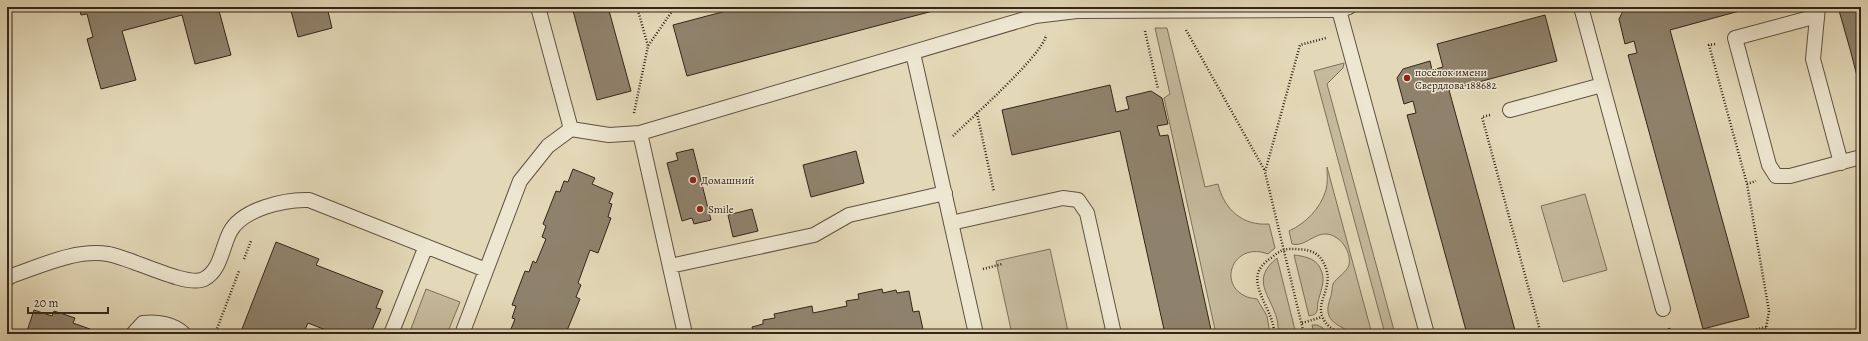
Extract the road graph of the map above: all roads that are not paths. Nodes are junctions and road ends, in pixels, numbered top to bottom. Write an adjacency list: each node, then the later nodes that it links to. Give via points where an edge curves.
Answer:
1 (538, 7): 9 (lane)
2 (1581, 7): 7 (lane)
3 (1344, 8): 4 (lane); 27 (lane)
4 (1311, 9): 6 (lane, via 1077,11 1035,16)
5 (1817, 12): 12 (lane, via 1813,59); 12 (lane, via 1735,38 1769,165 1776,176 1790,176)
6 (913, 52): 10 (lane); 13 (lane)
7 (1602, 85): 8 (lane); 19 (lane)
8 (1510, 110)
9 (571, 129): 10 (lane, via 609,134); 17 (lane, via 548,146 520,180)
10 (635, 133): 16 (lane)
11 (1861, 157): 12 (lane)
12 (1841, 163)
13 (944, 193): 14 (lane); 16 (lane, via 849,215 814,235)
14 (951, 223): 25 (lane); 26 (lane, via 1063,198 1078,200 1087,213)
15 (426, 246): 17 (lane); 18 (lane, via 309,200 298,200 256,210 241,219 230,231 216,267 204,279 187,280 109,254 89,253); 22 (lane)
16 (670, 266): 24 (lane)
17 (486, 270): 23 (lane)
18 (7, 279)
19 (1663, 309)
20 (133, 334): 21 (lane, via 143,323 156,321)
21 (184, 334)
22 (391, 334)
23 (462, 334)
24 (685, 334)
25 (976, 334)
26 (1114, 334)
27 (1427, 334)

